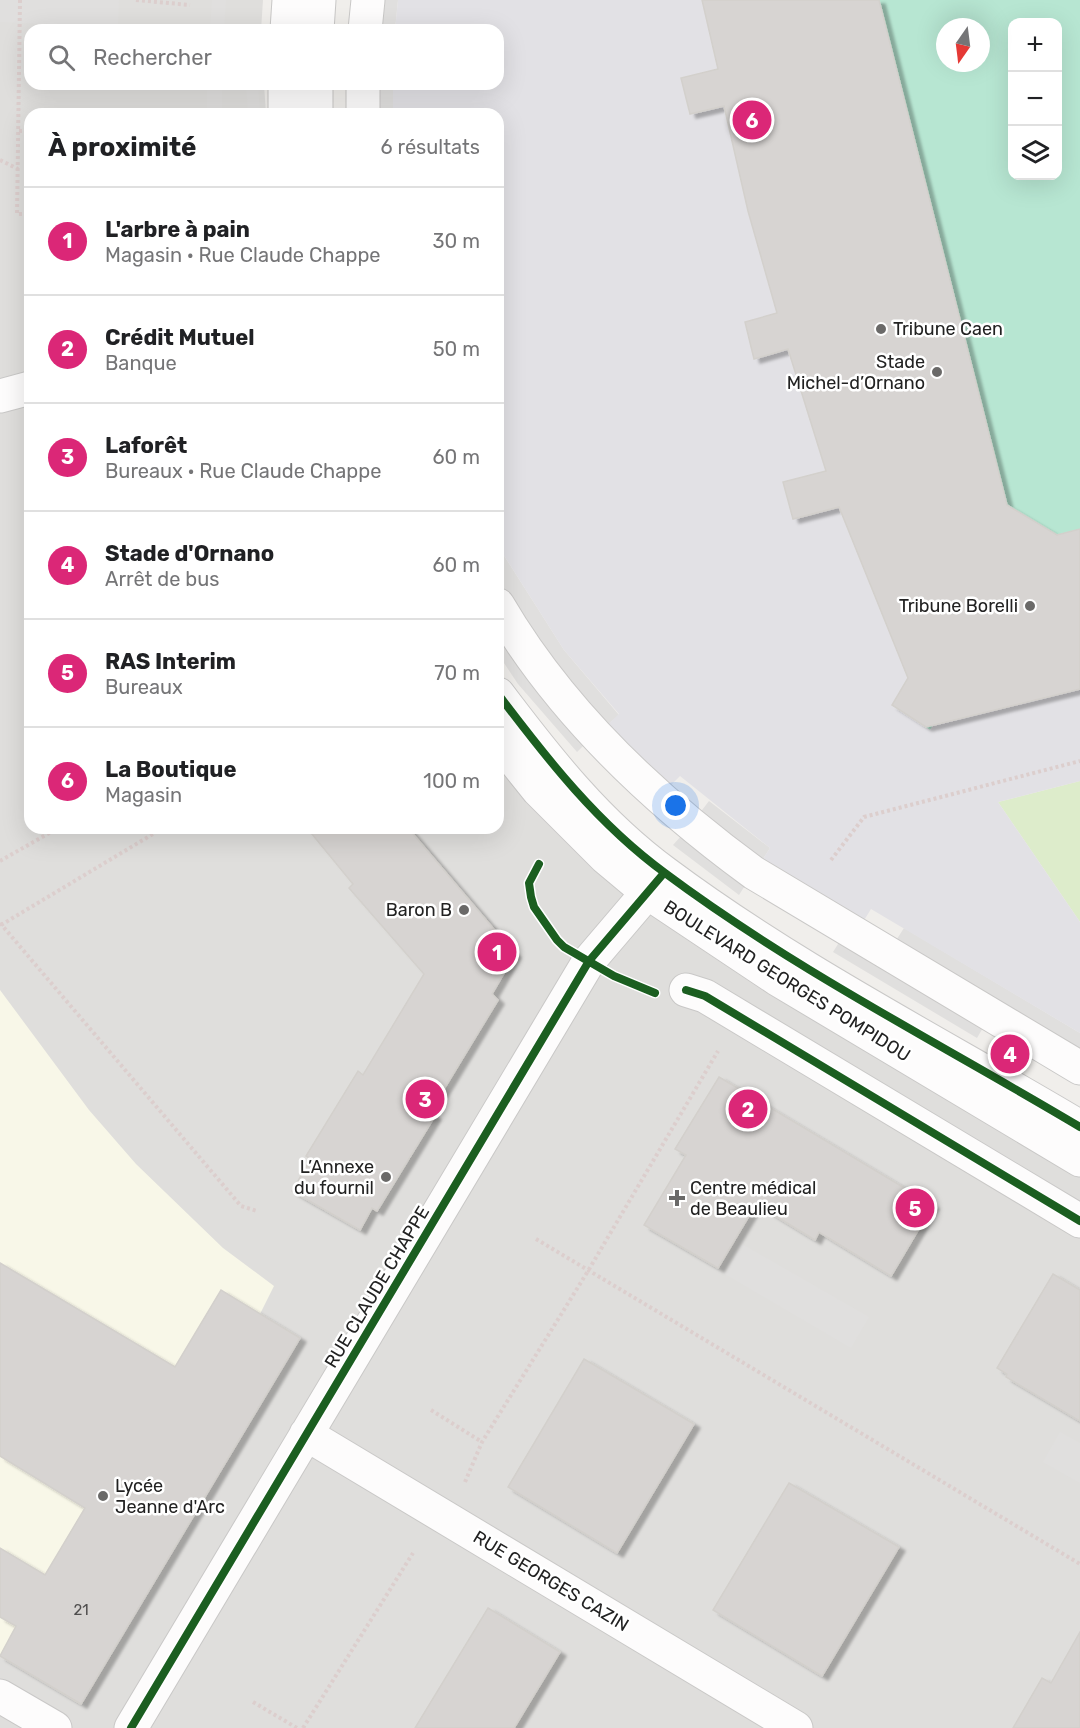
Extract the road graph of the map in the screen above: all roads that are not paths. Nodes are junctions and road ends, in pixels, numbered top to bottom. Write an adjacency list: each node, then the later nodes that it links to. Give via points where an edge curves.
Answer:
1 (289, 0): 4 (street)
2 (319, 0): 5 (street)
3 (368, 0): 6 (street)
4 (287, 24)
5 (317, 24)
6 (366, 24)
7 (285, 90): 10 (street)
8 (316, 90): 11 (street)
9 (363, 90): 12 (street)
10 (285, 108)
11 (316, 108)
12 (363, 108)
13 (24, 390): 14 (street)
14 (0, 396)
15 (504, 614): 20 (street, via 540,668 597,735 659,798 718,846 754,873)
16 (504, 702): 18 (street, BOULEVARD GEORGES POMPIDOU, via 542,752)
17 (504, 748): 18 (street, BOULEVARD GEORGES POMPIDOU, via 538,790 605,857)
18 (656, 883): 21 (street, BOULEVARD GEORGES POMPIDOU); 22 (street, BOULEVARD GEORGES POMPIDOU, via 777,979); 24 (street, RUE CLAUDE CHAPPE, via 589,961)
19 (686, 990): 23 (street, via 705,996)
20 (1080, 1068)
21 (1080, 1126)
22 (1080, 1160)
23 (1080, 1221)
24 (306, 1434): 27 (street, RUE CLAUDE CHAPPE); 28 (street, RUE GEORGES CAZIN)
25 (0, 1696): 26 (street)
26 (55, 1728)
27 (131, 1728)
28 (796, 1728)

